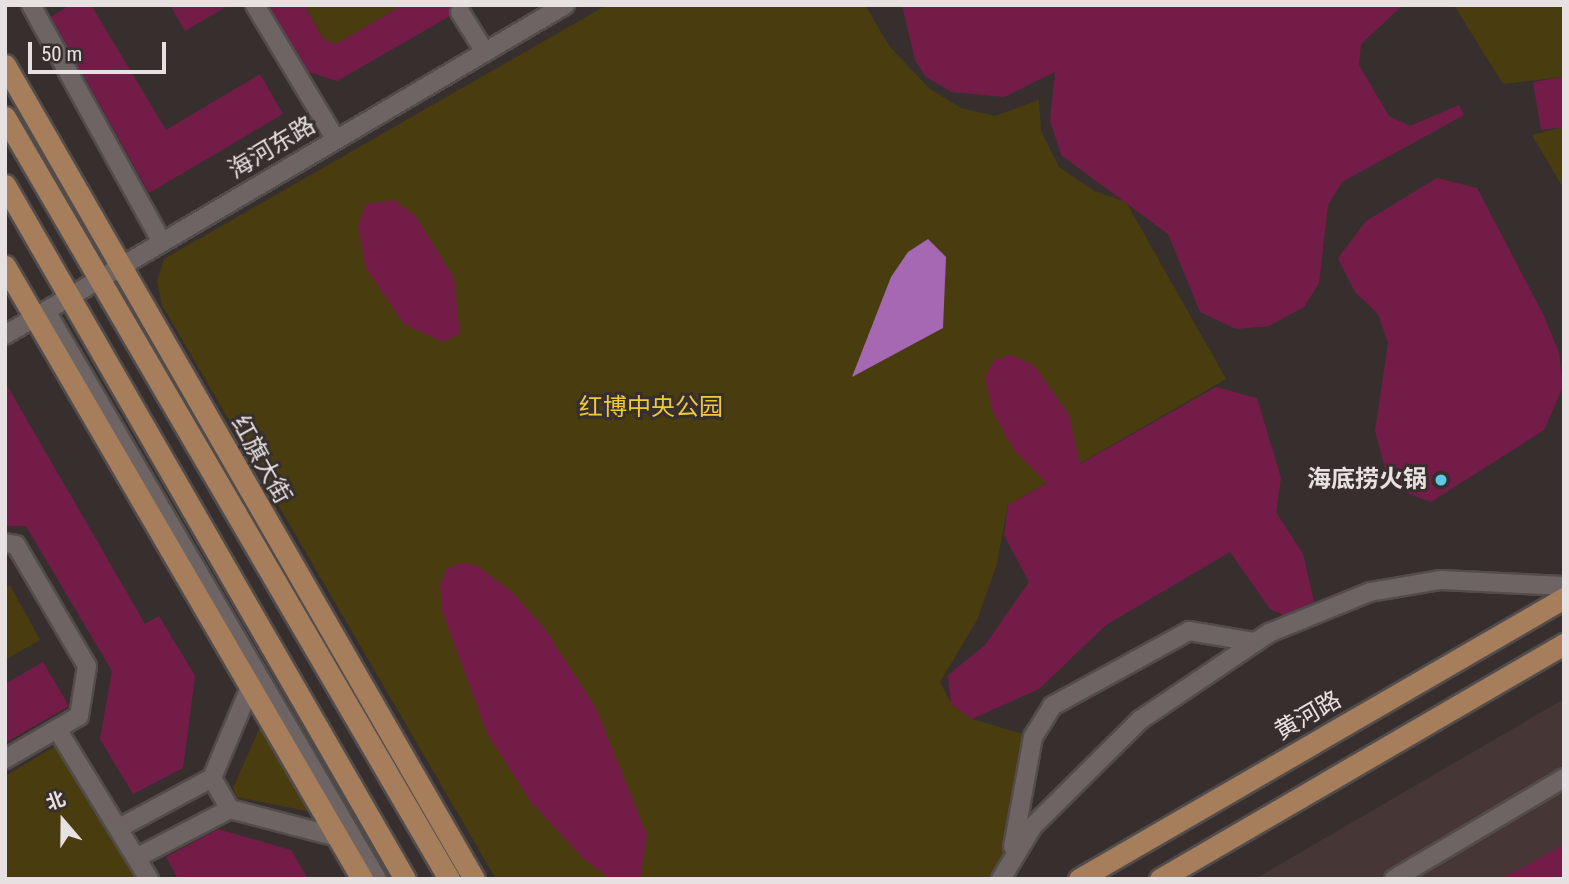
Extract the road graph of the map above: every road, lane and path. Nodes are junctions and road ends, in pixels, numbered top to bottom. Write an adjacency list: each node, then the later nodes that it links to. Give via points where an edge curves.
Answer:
1 (31, 5): 10 (street)
2 (255, 5): 8 (street)
3 (565, 5): 5 (street, 海河东路)
4 (460, 12): 5 (street)
5 (485, 51): 8 (street, 海河东路)
6 (5, 65): 12 (main road, 红旗大街)
7 (5, 117): 13 (main road, 红旗大街)
8 (335, 138): 10 (street, 海河东路)
9 (5, 184): 14 (main road)
10 (162, 242): 12 (street, 海河东路)
11 (5, 266): 15 (main road)
12 (120, 267): 13 (street, 海河东路); 37 (main road, 红旗大街)
13 (101, 278): 14 (street, 海河东路); 36 (main road, 红旗大街)
14 (71, 296): 15 (street, 海河东路); 35 (main road)
15 (40, 315): 16 (street, 海河东路); 22 (main road)
16 (6, 333)
17 (5, 543): 23 (street, via 16,545 87,666 79,716)
18 (1564, 586): 20 (street, via 1489,578 1370,592)
19 (1564, 598): 38 (main road, 黄河路)
20 (1255, 642): 31 (street, via 1140,720 1032,826); 31 (street, via 1189,631 1052,706 1033,737)
21 (1564, 644): 39 (main road)
22 (254, 678): 25 (street); 29 (main road)
23 (57, 729): 24 (street); 28 (street)
24 (5, 759)
25 (212, 778): 27 (street); 28 (street)
26 (1564, 778): 40 (street)
27 (230, 809): 29 (street); 30 (street)
28 (119, 828): 30 (street)
29 (347, 839): 33 (main road); 34 (street)
30 (136, 858): 32 (street)
31 (1004, 873)
32 (149, 879)
33 (362, 879)
34 (377, 879)
35 (405, 879)
36 (449, 879)
37 (474, 879)
38 (1079, 879)
39 (1160, 879)
40 (1394, 879)

